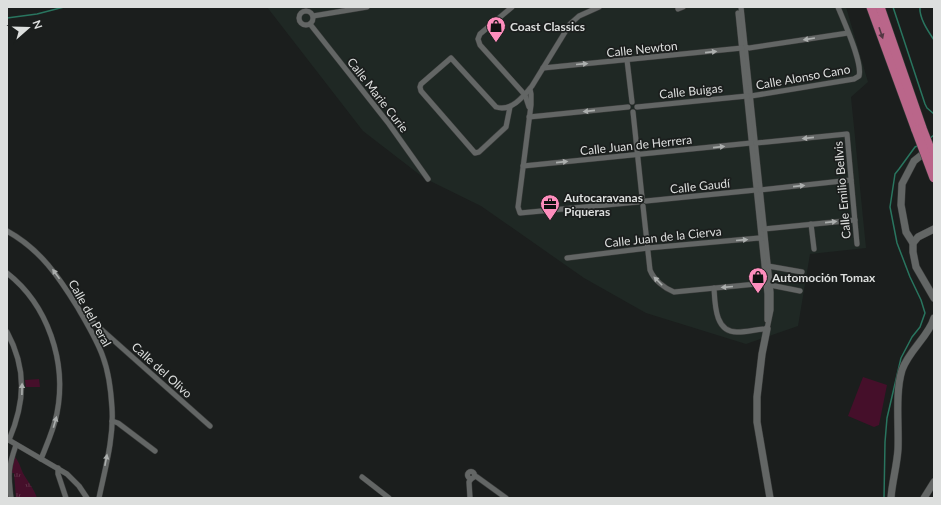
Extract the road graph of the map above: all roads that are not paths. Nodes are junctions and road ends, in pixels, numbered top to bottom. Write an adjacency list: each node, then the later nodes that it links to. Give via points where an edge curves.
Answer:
1 (368, 7): 10 (street)
2 (512, 7): 18 (street, via 480,34 478,39 480,45)
3 (599, 7): 16 (street, via 579,16 570,24)
4 (738, 7): 13 (street)
5 (741, 7): 13 (street)
6 (838, 7): 12 (street)
7 (871, 7): 27 (highway, one-way to 27)
8 (880, 7): 14 (highway)
9 (886, 7): 14 (highway)
10 (313, 16): 11 (street); 11 (street, via 307,11 303,11 299,16 301,24)
11 (310, 24): 35 (street, Calle Marie Curie, via 389,124)
12 (848, 33): 13 (street, Calle Newton, one-way to 13); 19 (street, Calle Alonso Cano, via 856,54 859,76 854,79)
13 (744, 48): 15 (street, Calle Newton, one-way to 13); 19 (street)
14 (895, 50): 27 (highway)
15 (628, 60): 16 (street, Calle Newton, one-way to 15); 20 (street)
16 (543, 68): 17 (street)
17 (530, 89): 18 (street); 24 (street)
18 (525, 95): 21 (street); 24 (street)
19 (749, 96): 23 (street, Calle Buigas); 29 (street); 29 (street)
20 (632, 102): 22 (street); 23 (street)
21 (510, 107): 21 (street, via 496,107 451,58 420,87 475,153 506,127)
22 (628, 107): 25 (street); 26 (street, one-way to 26)
23 (637, 107): 25 (street)
24 (530, 110): 26 (street)
25 (632, 112): 31 (street)
26 (529, 117): 33 (street)
27 (919, 129): 32 (highway, bridge); 34 (highway, bridge)
28 (847, 134): 29 (street, Calle Juan de Herrera, one-way to 29); 36 (street, Calle Emilio Bellvis)
29 (754, 143): 31 (street, Calle Juan de Herrera, one-way to 29); 37 (street)
30 (934, 145): 49 (street, via 914,161 902,184 901,205 906,232)
31 (637, 154): 33 (street, Calle Juan de Herrera, one-way to 31); 38 (street)
32 (934, 159)
33 (523, 166): 40 (street, via 518,211 520,214)
34 (934, 178)
35 (428, 179)
36 (851, 180): 37 (street, Calle Gaudí, one-way to 36); 43 (street, Calle Emilio Bellvis)
37 (758, 190): 39 (street, Calle Gaudí); 42 (street); 45 (street)
38 (642, 197): 39 (street); 40 (street)
39 (646, 201): 41 (street)
40 (638, 202): 41 (street)
41 (643, 206): 51 (street)
42 (759, 218): 45 (street); 48 (street)
43 (855, 220): 44 (street, one-way to 43); 50 (street, Calle Emilio Bellvis)
44 (811, 224): 45 (street); 52 (street)
45 (764, 229): 54 (street)
46 (934, 229): 49 (street, via 918,237)
47 (7, 231): 61 (street, Calle del Peral, one-way to 47, via 49,265 31,247)
48 (761, 239): 51 (street, Calle Juan de la Cierva, one-way to 48); 57 (street)
49 (913, 243): 60 (street, via 916,267)
50 (857, 244)
51 (648, 248): 53 (street, Calle Juan de la Cierva); 58 (street, one-way to 51, via 674,292 665,287 652,274)
52 (814, 249)
53 (567, 258)
54 (768, 266): 55 (street); 57 (street)
55 (802, 272)
56 (7, 273): 72 (street, one-way to 56, via 58,411 58,361 40,311 22,287)
57 (768, 284): 58 (street, one-way to 58); 59 (street); 63 (street); 63 (street, via 771,304)
58 (714, 288): 63 (street, via 718,320 725,329 738,332)
59 (800, 291)
60 (934, 298)
61 (84, 317): 64 (street, Calle del Olivo); 66 (street, Calle del Peral)
62 (934, 318): 85 (street, via 910,353 902,370 897,464)
63 (767, 328): 84 (street, via 759,384 761,442)
64 (101, 330): 66 (street); 68 (street, Calle del Olivo)
65 (7, 332): 69 (street, one-way to 65, via 20,411 22,387 20,365)
66 (94, 336): 67 (street, Calle del Peral, via 109,378)
67 (112, 421): 71 (street); 80 (street, Calle del Peral, one-way to 67)
68 (210, 426)
69 (8, 439): 70 (street)
70 (16, 445): 72 (street); 77 (street, via 9,468)
71 (155, 451)
72 (41, 459): 73 (street)
73 (58, 468): 78 (street); 79 (street, via 75,482)
74 (362, 478): 81 (street)
75 (934, 482): 86 (street)
76 (934, 488): 87 (street)
77 (11, 498)
78 (66, 498)
79 (87, 498)
80 (99, 498)
81 (389, 498)
82 (470, 498): 83 (street, via 469,482 477,477)
83 (506, 498)
84 (770, 498)
85 (891, 498)
86 (924, 498)
87 (928, 498)

